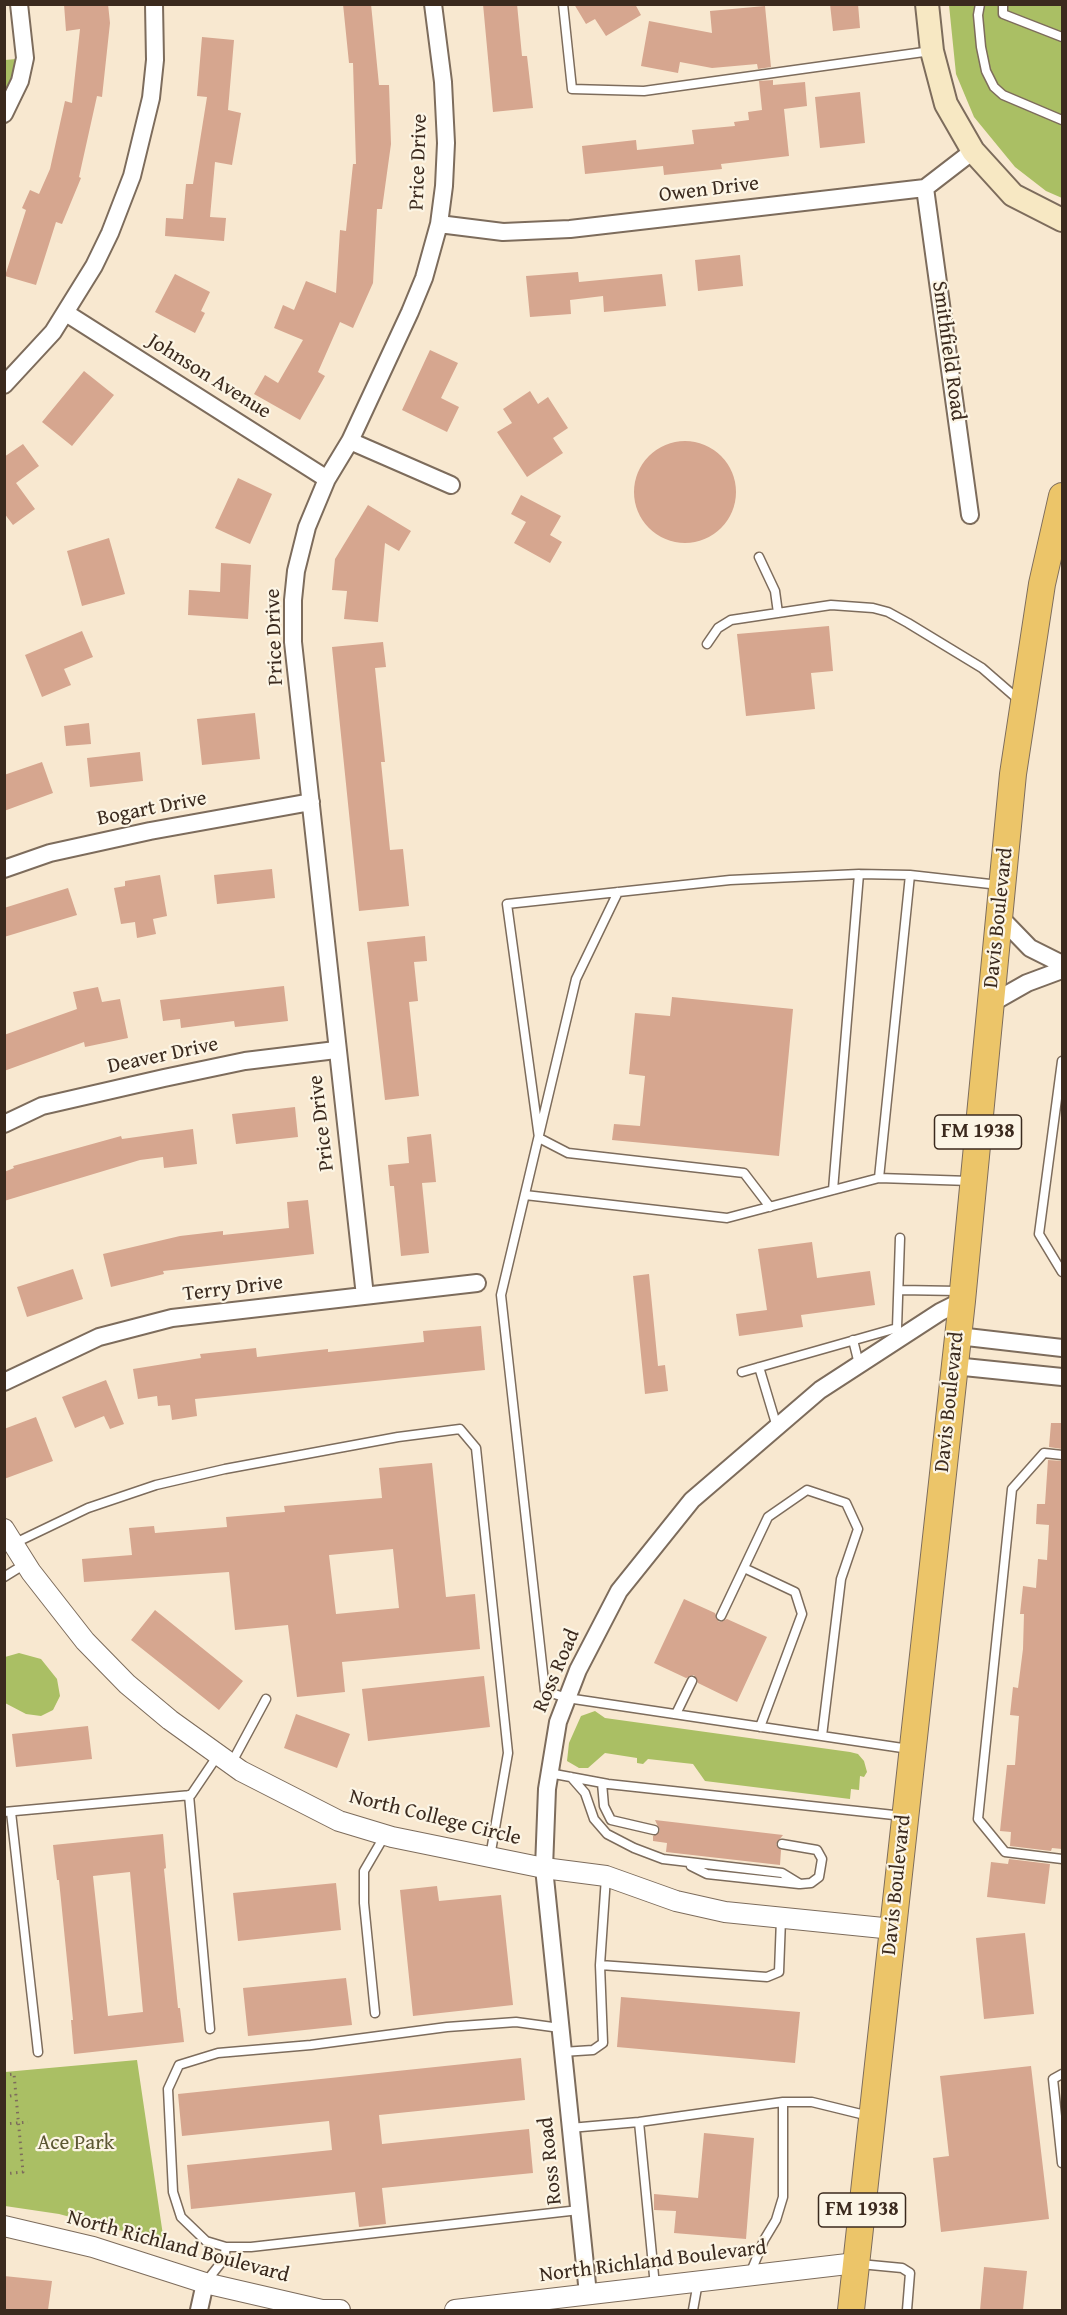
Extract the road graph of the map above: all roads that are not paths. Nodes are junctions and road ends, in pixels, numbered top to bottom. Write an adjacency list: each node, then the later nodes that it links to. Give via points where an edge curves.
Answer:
1 (19, 4): 10 (street, via 25,58 20,81)
2 (154, 4): 16 (street, via 151,98 132,176 98,257)
3 (433, 4): 15 (street, Price Drive, via 446,143)
4 (563, 4): 9 (lane, via 572,89 644,91)
5 (927, 4): 9 (main road)
6 (980, 4): 11 (lane, via 981,47 994,87 1003,95)
7 (1003, 4): 8 (lane, via 1003,14)
8 (1062, 37)
9 (932, 51): 12 (main road, via 946,104)
10 (4, 114)
11 (1062, 120)
12 (973, 151): 13 (street); 14 (main road, via 1013,195)
13 (925, 188): 15 (street, Owen Drive, via 570,229 503,232); 22 (street, Smithfield Road)
14 (1062, 220)
15 (439, 224): 18 (street, Price Drive, via 424,278)
16 (66, 313): 17 (street); 19 (street, Johnson Avenue)
17 (4, 385)
18 (350, 441): 19 (street, Price Drive); 20 (street)
19 (327, 479): 27 (street, Price Drive, via 308,526 293,600 293,642)
20 (451, 485)
21 (1062, 496): 26 (main road, Davis Boulevard / FM 1938, via 1042,584)
22 (970, 515)
23 (759, 556): 24 (lane, via 775,591)
24 (778, 613): 25 (lane, via 731,620 718,628); 26 (lane, via 831,605 888,612 982,668)
25 (707, 644)
26 (1023, 704): 31 (main road, Davis Boulevard / FM 1938)
27 (311, 802): 28 (street, Bogart Drive, via 150,831); 37 (street, Price Drive)
28 (4, 869)
29 (859, 874): 30 (lane); 32 (lane, via 730,880); 43 (lane)
30 (910, 874): 31 (lane); 41 (lane)
31 (1002, 885): 33 (main road, Davis Boulevard / FM 1938)
32 (618, 892): 40 (lane, via 576,979); 40 (lane, via 507,904)
33 (999, 916): 34 (street, via 1030,948); 36 (main road, Davis Boulevard / FM 1938)
34 (1062, 964)
35 (1062, 970): 36 (street, via 1027,983)
36 (990, 1004): 42 (main road, Davis Boulevard / FM 1938)
37 (336, 1050): 39 (street, Deaver Drive, via 245,1061 164,1078 42,1106); 50 (street, Price Drive)
38 (1062, 1061): 47 (lane, via 1039,1234)
39 (4, 1124)
40 (538, 1138): 44 (lane); 45 (lane, via 568,1153 744,1173)
41 (879, 1178): 42 (lane); 43 (lane)
42 (973, 1181): 51 (main road, Davis Boulevard / FM 1938)
43 (833, 1190): 45 (lane)
44 (525, 1195): 45 (lane, via 727,1218); 69 (lane, via 501,1295 545,1691)
45 (770, 1207)
46 (900, 1238): 49 (lane)
47 (1062, 1272)
48 (477, 1283): 50 (street, Terry Drive)
49 (900, 1290): 51 (lane); 53 (lane, via 897,1328)
50 (365, 1296): 60 (street, Terry Drive, via 172,1318 99,1337)
51 (962, 1296): 52 (main road, Davis Boulevard / FM 1938); 55 (street, Ross Road)
52 (958, 1336): 54 (street); 56 (main road, Davis Boulevard / FM 1938)
53 (853, 1340): 55 (lane); 57 (lane)
54 (1062, 1348)
55 (859, 1364): 61 (street, Ross Road, via 820,1390)
56 (954, 1366): 59 (street); 74 (main road, Davis Boulevard / FM 1938)
57 (759, 1367): 58 (lane); 61 (lane)
58 (742, 1372)
59 (1062, 1377)
60 (4, 1382)
61 (777, 1427): 69 (street, Ross Road, via 692,1500 619,1591)
62 (1062, 1455): 86 (lane, via 1044,1453 1012,1489 978,1819 1005,1852)
63 (9, 1536): 64 (street, North College Circle); 85 (lane, via 156,1485 248,1464 460,1430 476,1448 508,1753)
64 (26, 1564): 66 (lane); 75 (street, North College Circle, via 85,1641 127,1684)
65 (744, 1568): 67 (lane); 72 (lane, via 795,1592 802,1614); 73 (lane, via 768,1517 807,1490 846,1503 858,1529 841,1579)
66 (4, 1577)
67 (721, 1616)
68 (692, 1681): 71 (lane)
69 (567, 1698): 71 (lane); 76 (street, Ross Road, via 558,1722)
70 (266, 1699): 75 (lane)
71 (676, 1714): 72 (lane)
72 (760, 1726): 73 (lane)
73 (822, 1736): 74 (lane)
74 (912, 1749): 81 (main road, Davis Boulevard / FM 1938)
75 (225, 1759): 79 (lane); 83 (street, North College Circle, via 289,1798)
76 (549, 1773): 77 (lane); 87 (street, Ross Road)
77 (571, 1777): 78 (lane); 84 (lane, via 585,1793 594,1819 607,1834 634,1848 685,1863 782,1873 800,1884 819,1877 820,1854 809,1847)
78 (602, 1783): 81 (lane); 82 (lane, via 603,1800 611,1820)
79 (189, 1795): 80 (lane); 94 (lane)
80 (8, 1812): 95 (lane)
81 (904, 1816): 90 (main road, Davis Boulevard / FM 1938)
82 (654, 1830)
83 (386, 1835): 85 (street, North College Circle); 92 (lane, via 364,1871)
84 (782, 1844)
85 (490, 1857): 87 (street, North College Circle)
86 (1062, 1859)
87 (544, 1868): 88 (street, North College Circle); 93 (street, Ross Road)
88 (606, 1876): 89 (street, North College Circle, via 696,1905); 91 (lane)
89 (781, 1919): 90 (street, North College Circle); 91 (lane, via 779,1972 767,1977)
90 (893, 1929): 99 (main road, Davis Boulevard / FM 1938)
91 (600, 1965): 96 (lane, via 603,2043 593,2050)
92 (375, 2013)
93 (560, 2028): 96 (street, Ross Road); 105 (lane, via 516,2022 447,2027 218,2053 179,2064 168,2089 173,2192 181,2217 206,2241)
94 (210, 2029)
95 (38, 2052)
96 (562, 2052): 101 (street, Ross Road)
97 (1062, 2074): 102 (lane, via 1053,2079)
98 (783, 2102): 99 (lane, via 812,2102); 100 (lane); 107 (lane, via 783,2197)
99 (871, 2116): 106 (main road, Davis Boulevard / FM 1938)
100 (639, 2122): 101 (lane); 110 (lane)
101 (570, 2128): 103 (street, Ross Road)
102 (1062, 2163)
103 (579, 2210): 105 (lane); 111 (street, Ross Road)
104 (4, 2226): 109 (street, North Richland Boulevard, via 93,2247)
105 (226, 2247): 109 (lane, via 224,2259)
106 (856, 2263): 107 (street, North Richland Boulevard); 116 (main road, Davis Boulevard / FM 1938); 117 (lane, via 902,2268 910,2273)
107 (750, 2275): 108 (street, North Richland Boulevard)
108 (699, 2281): 110 (street, North Richland Boulevard); 115 (lane)
109 (205, 2283): 112 (street); 113 (street, North Richland Boulevard, via 322,2310)
110 (655, 2286): 111 (street, North Richland Boulevard)
111 (588, 2294): 114 (street, North Richland Boulevard)
112 (199, 2310)
113 (340, 2310)
114 (455, 2310)
115 (693, 2310)
116 (851, 2310)
117 (907, 2310)

